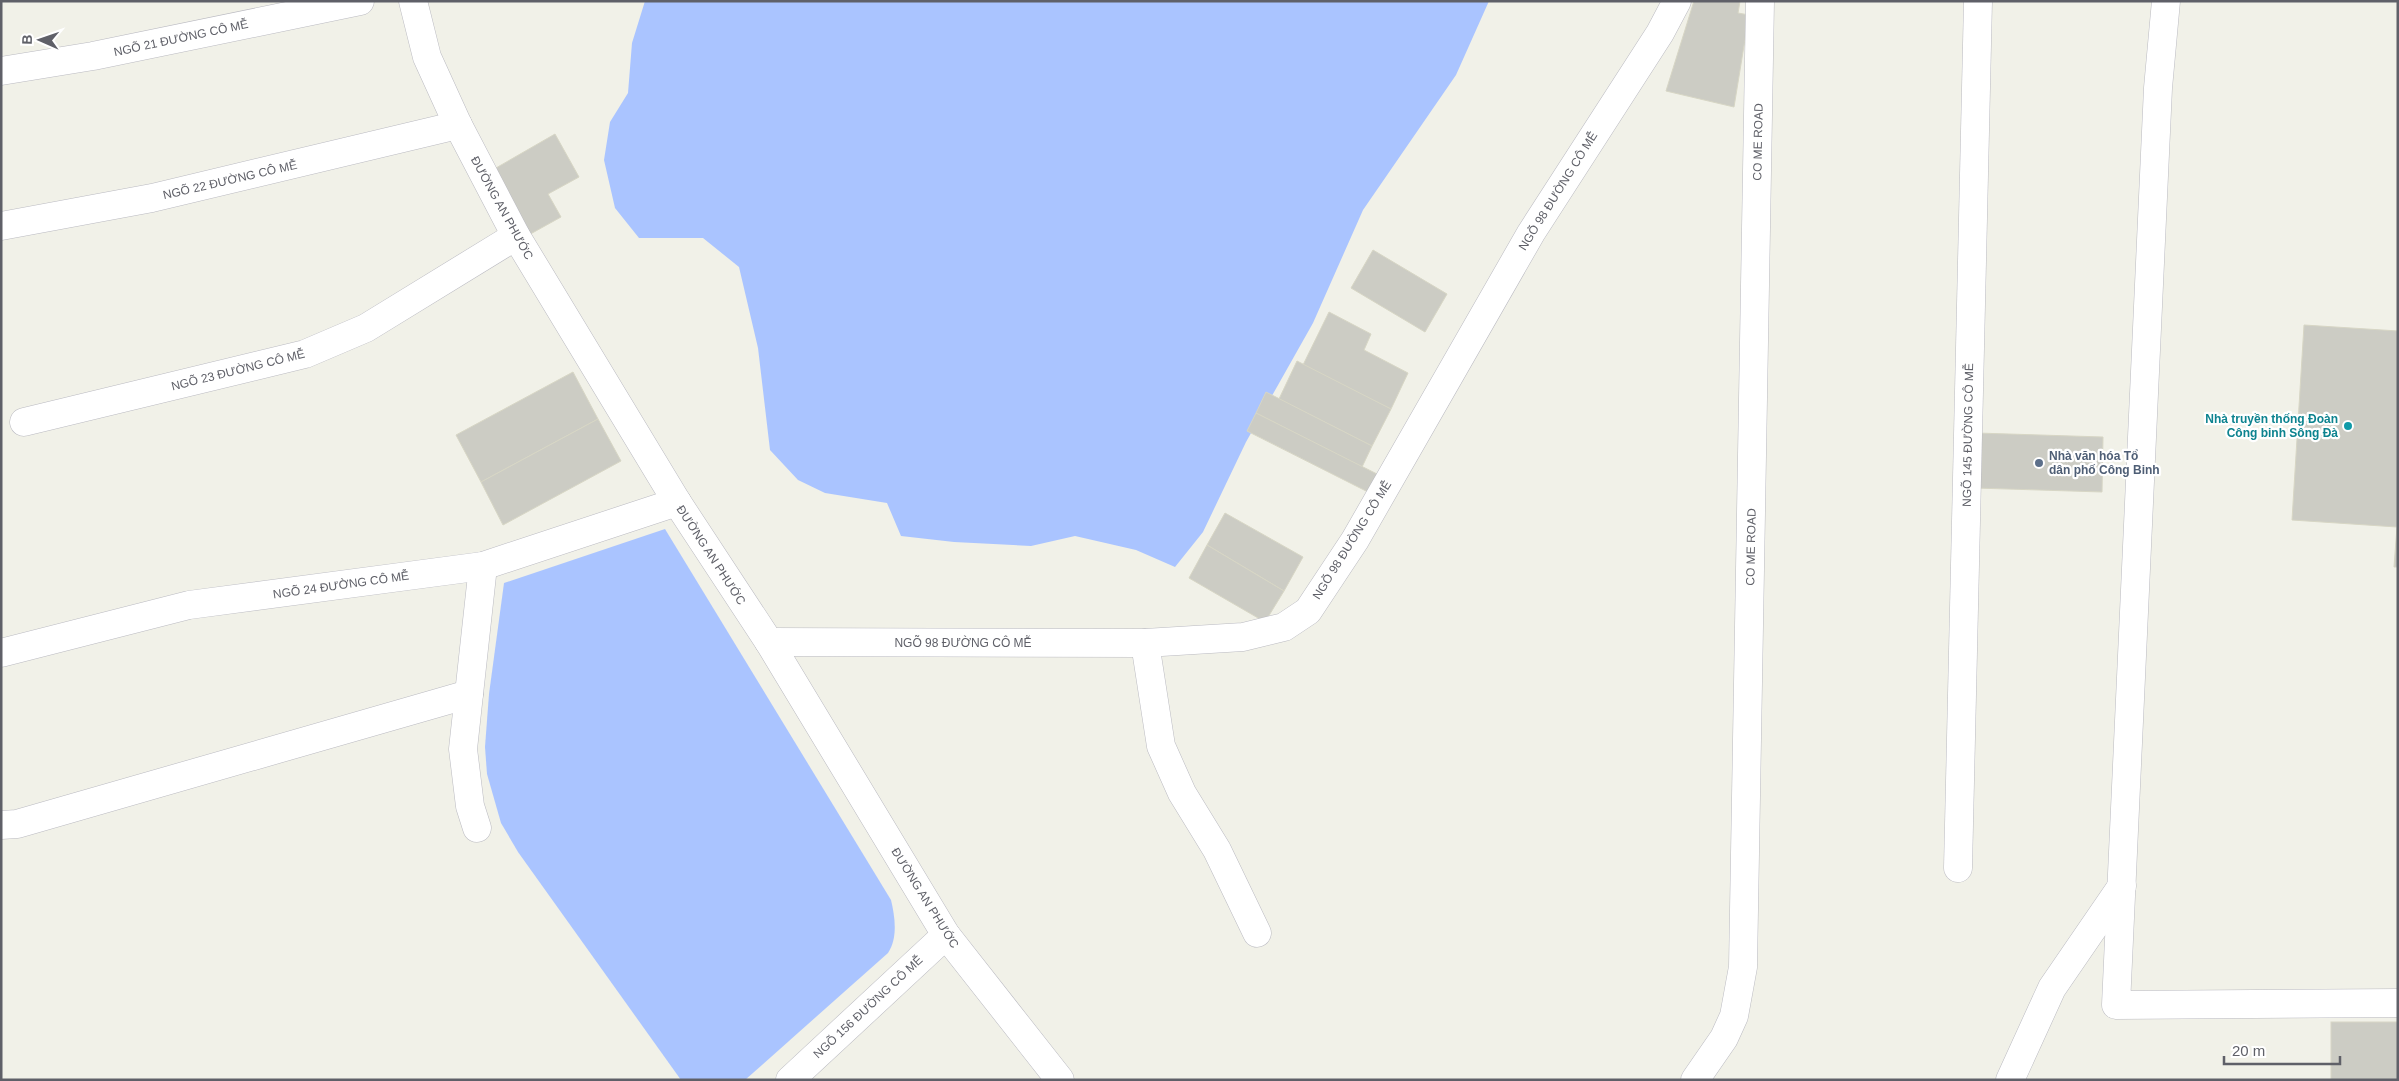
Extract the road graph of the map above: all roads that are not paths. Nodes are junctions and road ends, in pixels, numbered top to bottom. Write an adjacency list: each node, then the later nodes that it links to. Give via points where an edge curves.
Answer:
1 (360, 1): 7 (street, NGÕ 21 ĐƯỜNG CÔ MỄ)
2 (413, 1): 8 (street, ĐƯỜNG AN PHƯỚC, via 427,57)
3 (1678, 1): 15 (street, NGÕ 98 ĐƯỜNG CÔ MỄ, via 1530,233 1355,540 1308,611 1284,627 1243,637)
4 (1760, 1): 27 (street, CO ME ROAD, via 1743,967 1734,1016 1724,1038)
5 (1978, 1): 20 (street, NGÕ 145 ĐƯỜNG CÔ MỄ)
6 (2166, 1): 21 (street, via 2158,108)
7 (1, 72)
8 (458, 125): 9 (street, NGÕ 22 ĐƯỜNG CÔ MỄ, via 152,198); 10 (street, ĐƯỜNG AN PHƯỚC)
9 (1, 226)
10 (516, 236): 11 (street, NGÕ 23 ĐƯỜNG CÔ MỄ, via 366,328 305,354); 12 (street, ĐƯỜNG AN PHƯỚC)
11 (24, 422)
12 (676, 502): 13 (street, NGÕ 24 ĐƯỜNG CÔ MỄ); 14 (street, ĐƯỜNG AN PHƯỚC)
13 (483, 566): 16 (street, NGÕ 24 ĐƯỜNG CÔ MỄ, via 189,605); 17 (street)
14 (769, 642): 15 (street, NGÕ 98 ĐƯỜNG CÔ MỄ); 23 (street, ĐƯỜNG AN PHƯỚC)
15 (1145, 643): 22 (street, via 1161,746 1182,793 1216,850)
16 (1, 653)
17 (469, 694): 18 (street, via 27,821); 19 (street, via 464,749 470,806)
18 (1, 825)
19 (477, 828)
20 (1958, 868)
21 (2122, 886): 24 (street, via 2116,1005); 28 (street, via 2052,988)
22 (1257, 933)
23 (946, 935): 25 (street, NGÕ 156 ĐƯỜNG CÔ MỄ); 26 (street, ĐƯỜNG AN PHƯỚC)
24 (2398, 1003)
25 (790, 1080)
26 (1060, 1080)
27 (1695, 1080)
28 (2010, 1080)

